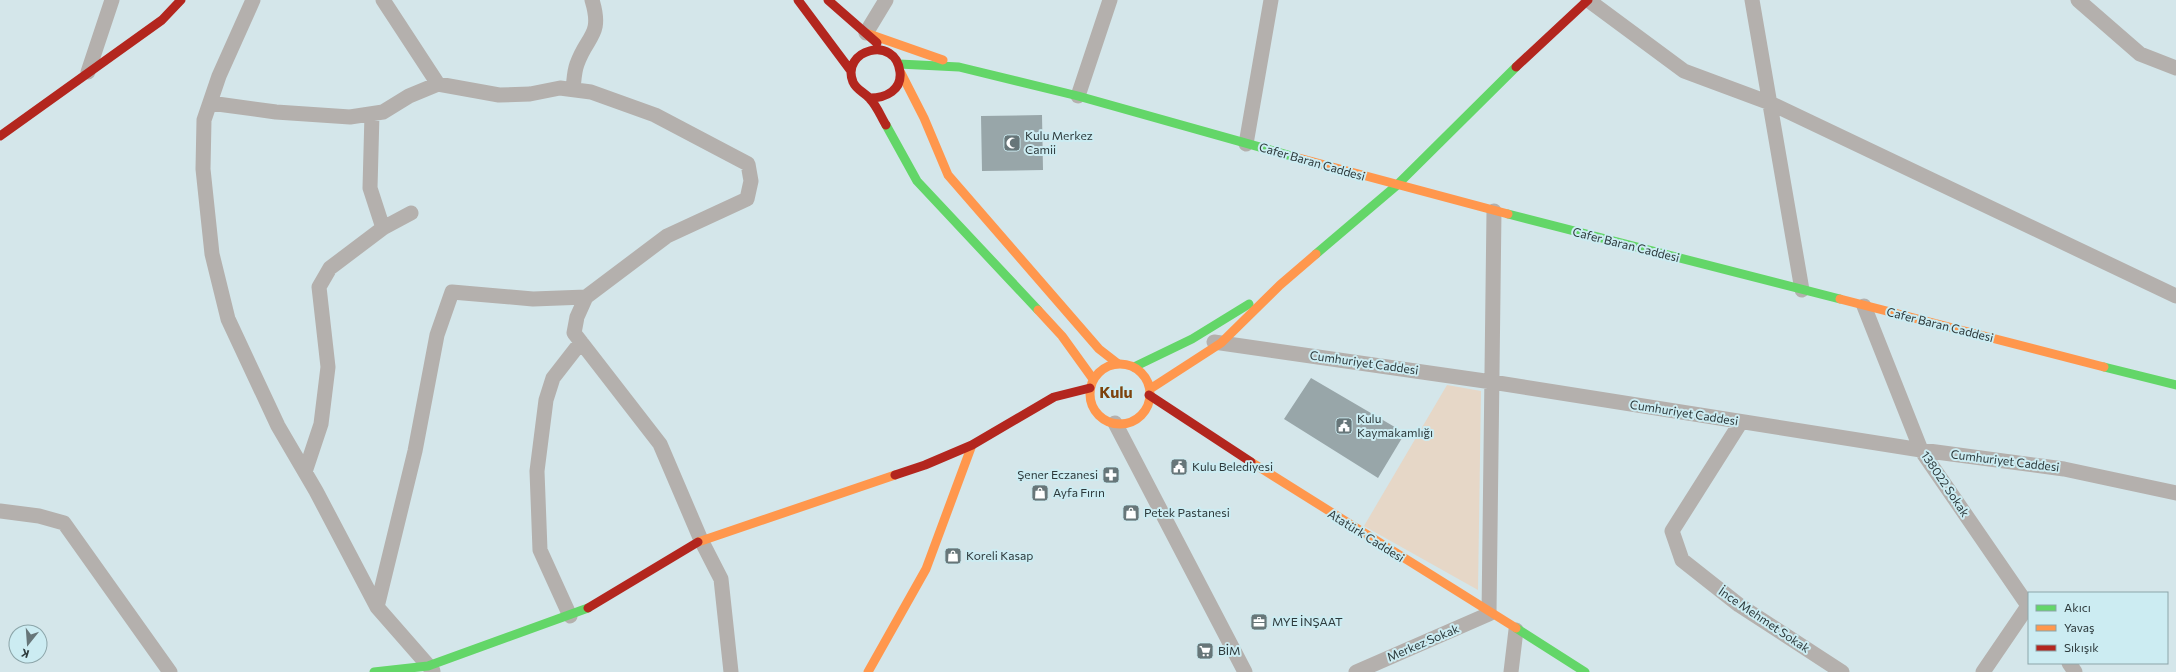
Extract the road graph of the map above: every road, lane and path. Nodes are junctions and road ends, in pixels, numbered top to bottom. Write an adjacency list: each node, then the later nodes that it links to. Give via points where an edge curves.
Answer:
1 (112, 0): 20 (street)
2 (182, 0): 20 (street, via 162,20)
3 (253, 0): 25 (street, via 219,76)
4 (383, 0): 21 (street)
5 (592, 0): 22 (street, via 596,14 595,31 577,64)
6 (798, 0): 19 (street)
7 (828, 0): 14 (street)
8 (886, 0): 14 (street)
9 (1110, 0): 23 (street)
10 (1271, 0): 29 (street)
11 (1588, 0): 26 (street, via 1684,71); 30 (street)
12 (1752, 0): 26 (street)
13 (2078, 0): 17 (street, via 2140,54)
14 (866, 33): 15 (street); 16 (street)
15 (886, 52): 18 (street, via 894,57); 19 (street, via 878,49 860,55)
16 (959, 67): 18 (street); 23 (street, Cafer Baran Caddesi)
17 (2176, 68)
18 (900, 69): 24 (street, via 897,86 888,96); 42 (street, via 948,175 1099,349)
19 (851, 71): 24 (street, via 855,88)
20 (88, 72): 28 (street)
21 (438, 84): 22 (street, via 499,95 530,94 560,88); 27 (street, via 409,96 383,112)
22 (573, 89): 37 (street, via 591,92 655,115 748,164 751,181 747,199 667,236)
23 (1078, 96): 29 (street, Cafer Baran Caddesi)
24 (870, 98): 44 (street, via 917,181 1062,336)
25 (210, 103): 27 (street, via 276,112 350,116); 53 (street, via 204,120 203,169 212,254 228,319 278,426)
26 (1770, 103): 35 (street); 36 (street)
27 (372, 114): 33 (street, via 370,188)
28 (0, 136)
29 (1246, 144): 30 (street, Cafer Baran Caddesi)
30 (1396, 186): 31 (street, Cafer Baran Caddesi); 34 (street)
31 (1494, 211): 35 (street, Cafer Baran Caddesi); 45 (street)
32 (411, 213): 33 (street)
33 (383, 228): 53 (street, via 330,268 319,287 328,367 321,424)
34 (1280, 285): 39 (street); 41 (street)
35 (1802, 290): 38 (street, Cafer Baran Caddesi)
36 (2176, 296)
37 (586, 297): 40 (street, via 577,317 574,333); 58 (street, via 534,299 452,292 437,335 415,451)
38 (1864, 306): 46 (street, Cafer Baran Caddesi); 52 (street, 138022 Sokak)
39 (1192, 338): 41 (street, Cumhuriyet Caddesi); 43 (street)
40 (581, 342): 56 (street, via 660,444); 60 (street, via 554,378 546,400 537,471 540,550)
41 (1222, 343): 45 (street, Cumhuriyet Caddesi); 48 (street)
42 (1117, 363): 43 (street); 44 (street, via 1103,368)
43 (1134, 367): 48 (street, via 1141,372)
44 (1093, 378): 47 (street)
45 (1492, 382): 49 (street, Cumhuriyet Caddesi); 59 (street)
46 (2176, 385)
47 (1090, 388): 50 (street, via 1090,398 1095,411 1105,420); 51 (street, via 1054,397)
48 (1150, 392): 50 (street, via 1146,408 1141,415 1128,422); 59 (street, Atatürk Caddesi, via 1230,449)
49 (1741, 422): 52 (street, Cumhuriyet Caddesi); 71 (street, İnce Mehmet Sokak, via 1672,531 1682,560 1739,605)
50 (1114, 423): 67 (street)
51 (972, 445): 56 (street, via 925,465); 66 (street, via 926,569)
52 (1921, 450): 54 (street, Cumhuriyet Caddesi, via 2064,469); 57 (street, 138022 Sokak)
53 (305, 472): 58 (street)
54 (2176, 493)
55 (0, 511): 63 (street, via 38,516 64,523)
56 (701, 540): 60 (street, via 584,611); 65 (street, via 721,578)
57 (2028, 606): 72 (street)
58 (377, 607): 62 (street)
59 (1490, 614): 61 (street, Atatürk Caddesi); 68 (street, Merkez Sokak)
60 (570, 616): 62 (street)
61 (1516, 630): 69 (street); 70 (street, Atatürk Caddesi)
62 (431, 669): 64 (street)
63 (170, 672)
64 (374, 672)
65 (731, 672)
66 (868, 672)
67 (1245, 672)
68 (1356, 672)
69 (1511, 672)
70 (1585, 672)
71 (1842, 672)
72 (1983, 672)

